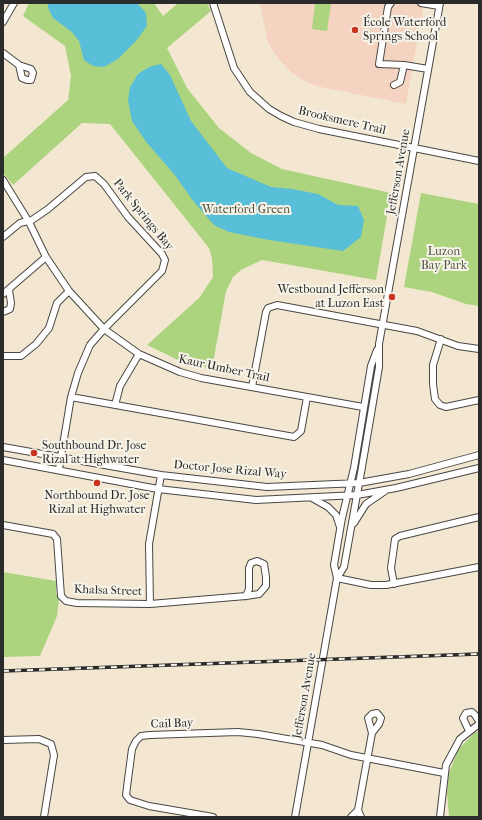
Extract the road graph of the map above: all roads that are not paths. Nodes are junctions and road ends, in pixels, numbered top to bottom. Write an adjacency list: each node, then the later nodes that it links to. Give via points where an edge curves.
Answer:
1 (14, 3): 6 (street)
2 (213, 3): 12 (street, Brooksmere Trail, via 234,68 250,92 270,109 294,122 319,129)
3 (391, 3): 9 (street, via 388,7 379,64)
4 (421, 3): 5 (street)
5 (440, 5): 10 (street, Jefferson Avenue)
6 (3, 22)
7 (3, 53): 8 (street)
8 (18, 65)
9 (404, 65): 10 (street); 11 (street, via 400,82)
10 (428, 69): 12 (street, Jefferson Avenue)
11 (394, 85)
12 (414, 148): 13 (street, Brooksmere Trail); 22 (street, Jefferson Avenue)
13 (479, 161)
14 (4, 181): 15 (street, Kaur Umber Trail)
15 (28, 222): 16 (street, via 20,223); 17 (street, Kaur Umber Trail); 23 (street, Park Springs Bay, via 86,177 95,176 162,254 165,260 162,271)
16 (3, 237)
17 (46, 256): 18 (street); 19 (street, Kaur Umber Trail)
18 (9, 290): 20 (street); 21 (street, via 10,309)
19 (69, 291): 23 (street, Kaur Umber Trail); 28 (street, via 57,303 49,328 32,348 21,356)
20 (3, 294)
21 (3, 312)
22 (383, 325): 24 (street, via 417,331); 25 (street, Jefferson Avenue); 29 (street, via 282,306 268,308)
23 (104, 329): 27 (street, Kaur Umber Trail); 30 (street, via 90,345)
24 (441, 339): 26 (street, via 458,346); 32 (street, via 433,365 435,399 446,407)
25 (379, 344): 34 (street, Jefferson Avenue, via 371,366); 43 (street, Jefferson Avenue, via 379,367)
26 (479, 349)
27 (139, 354): 29 (street, Kaur Umber Trail, via 180,372); 33 (street, via 120,386)
28 (3, 356)
29 (252, 387): 31 (street, Kaur Umber Trail)
30 (71, 397): 33 (street); 37 (street)
31 (307, 397): 33 (street, via 301,431 294,437); 34 (street, Kaur Umber Trail)
32 (479, 400)
33 (115, 405)
34 (364, 407): 42 (street, Jefferson Avenue, via 354,468)
35 (3, 447): 37 (street, Doctor Jose Rizal Way)
36 (479, 455): 43 (street, Doctor Jose Rizal Way, via 408,474)
37 (61, 457): 40 (street); 41 (street, Doctor Jose Rizal Way)
38 (3, 460): 40 (street, Doctor Jose Rizal Way)
39 (479, 468): 45 (street, Doctor Jose Rizal Way)
40 (58, 470): 44 (street, Doctor Jose Rizal Way)
41 (160, 475): 42 (street, Doctor Jose Rizal Way, via 267,487); 44 (street)
42 (349, 483): 43 (street, Doctor Jose Rizal Way); 47 (street, Jefferson Avenue)
43 (359, 483): 46 (street, Jefferson Avenue)
44 (158, 489): 48 (street, Doctor Jose Rizal Way, via 256,500); 57 (street, via 149,544)
45 (389, 489): 46 (street, Doctor Jose Rizal Way); 52 (street, via 366,504)
46 (357, 495): 47 (street, Doctor Jose Rizal Way); 52 (street, Jefferson Avenue)
47 (347, 496): 48 (street, Doctor Jose Rizal Way); 51 (street, Jefferson Avenue)
48 (312, 498): 51 (street, via 336,515)
49 (479, 518): 55 (street, via 395,539 392,561)
50 (3, 525): 57 (street, Khalsa Street, via 53,534 57,539 61,596 66,601)
51 (340, 530): 54 (street, Jefferson Avenue, via 334,565)
52 (350, 531): 54 (street, Jefferson Avenue, via 344,567)
53 (479, 567): 55 (street)
54 (337, 578): 55 (street, via 371,585); 62 (street, Jefferson Avenue)
55 (394, 584)
56 (246, 596): 56 (street, Khalsa Street, via 259,594 266,586 264,564 257,561 251,563); 57 (street, Khalsa Street)
57 (150, 604)
58 (479, 723): 59 (street); 59 (street, via 472,712 466,713 464,718)
59 (469, 730): 64 (street, via 452,750)
60 (372, 733): 63 (street)
61 (3, 740): 66 (street, via 39,739 51,744 54,755)
62 (309, 743): 63 (street); 67 (street, Cail Bay, via 238,732 141,736 132,749 126,794 130,800 149,806); 68 (street, Jefferson Avenue)
63 (368, 758): 64 (street); 65 (street)
64 (444, 773): 71 (street)
65 (358, 810): 69 (street); 70 (street)
66 (44, 817)
67 (213, 817)
68 (295, 817)
69 (351, 817)
70 (362, 817)
71 (440, 817)

